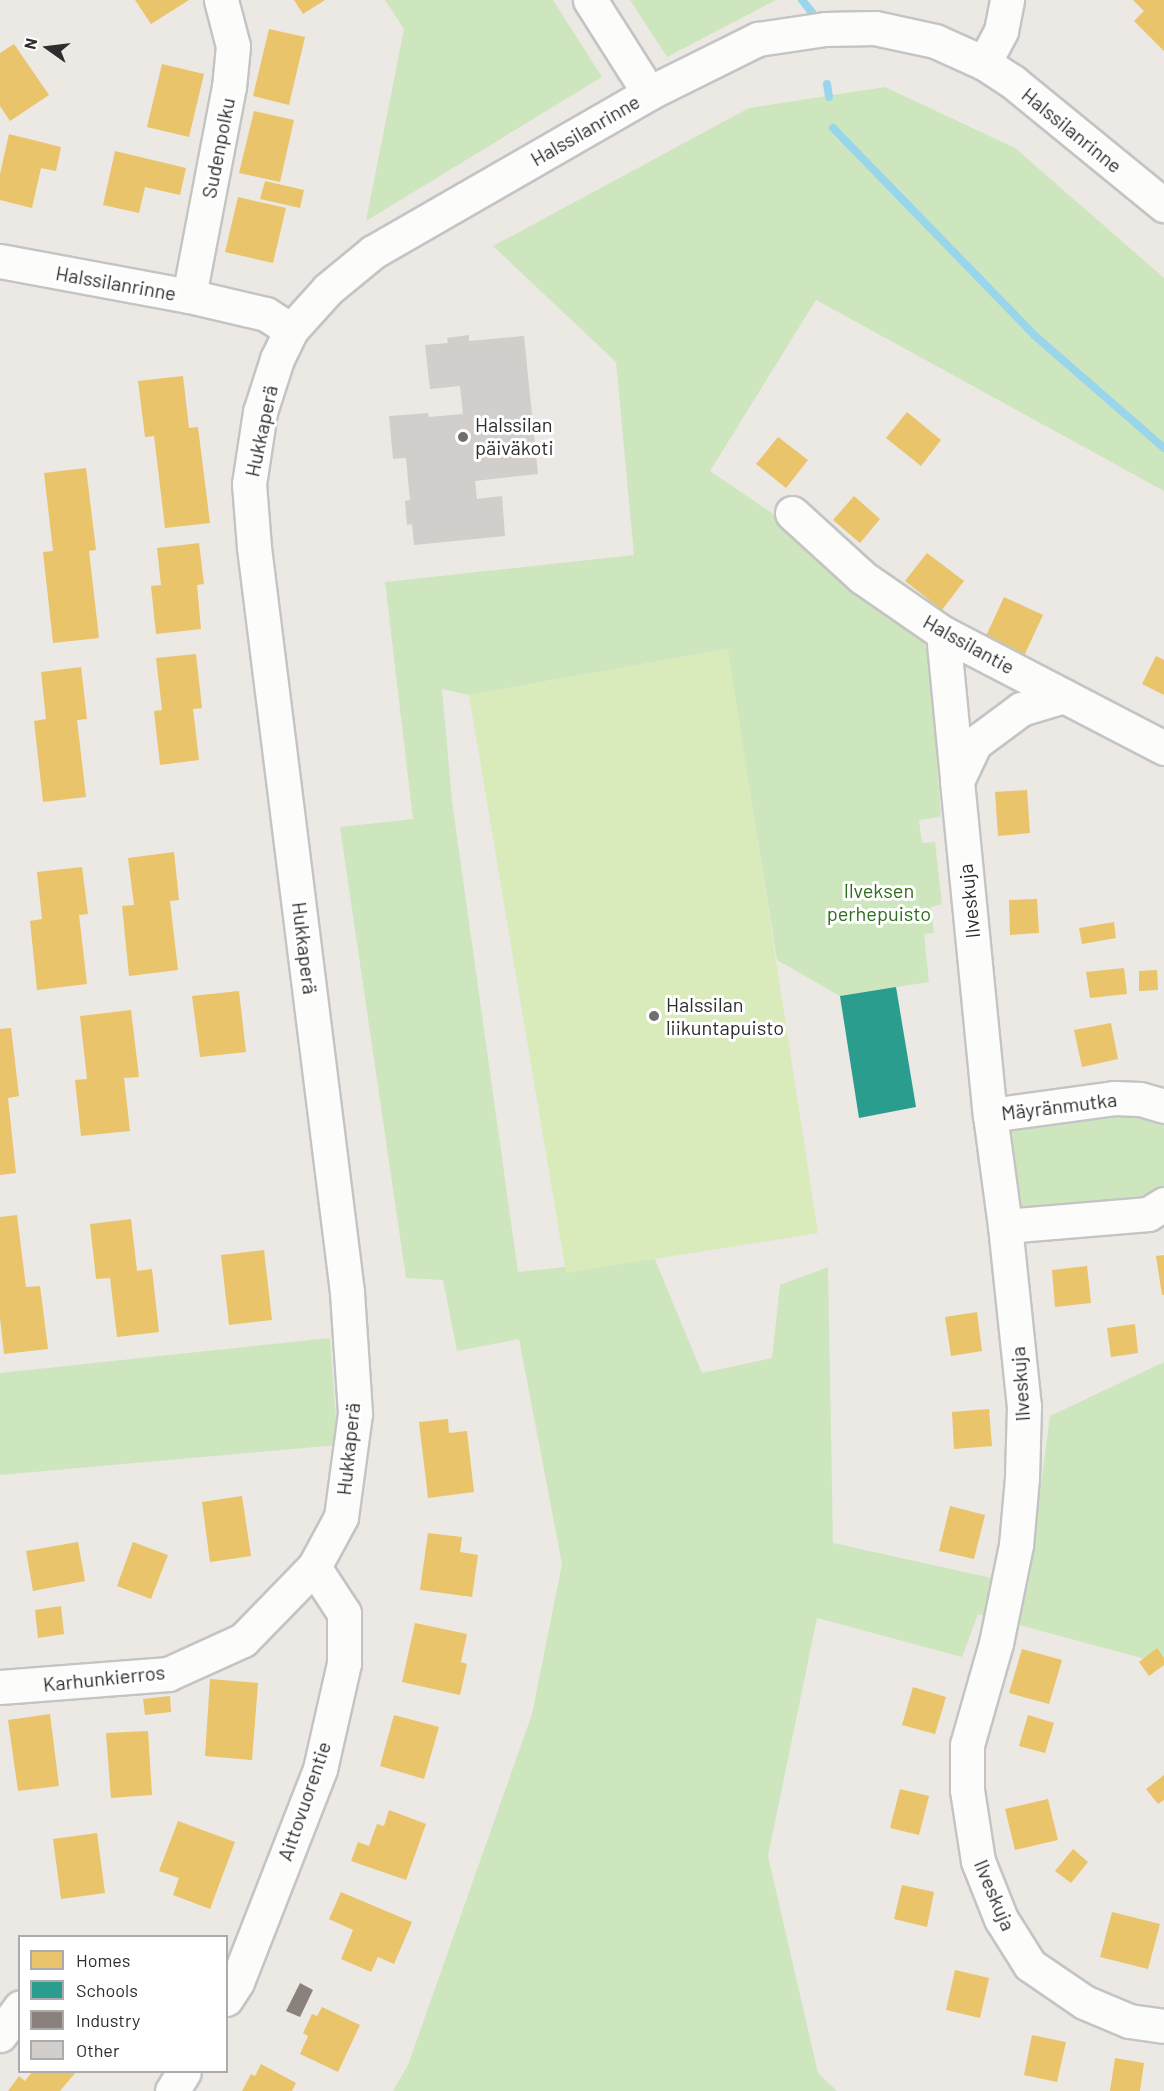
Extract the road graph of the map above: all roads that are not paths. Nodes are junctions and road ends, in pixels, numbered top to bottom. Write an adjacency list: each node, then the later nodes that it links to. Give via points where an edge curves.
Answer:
1 (221, 0): 8 (street, Sudenpolku, via 233,46 229,87)
2 (590, 0): 5 (street)
3 (1007, 0): 4 (street, via 1001,31)
4 (984, 63): 5 (street, Halssilanrinne, via 935,41 875,28 825,28 758,39); 6 (street, Halssilanrinne, via 1013,82)
5 (649, 93): 9 (street, Halssilanrinne, via 373,252 328,289)
6 (1164, 205)
7 (0, 261): 8 (street, Halssilanrinne)
8 (189, 296): 9 (street, Halssilanrinne, via 266,314)
9 (291, 330): 19 (street, Hukkaperä, via 260,412 249,484 347,1292 355,1413 340,1517)
10 (792, 513): 11 (street, Halssilantie, via 862,577)
11 (943, 633): 12 (street, Halssilantie); 14 (street, Ilveskuja)
12 (1064, 696): 13 (street, Halssilantie); 14 (street, via 1021,709 975,743)
13 (1164, 748)
14 (957, 781): 16 (street, Ilveskuja)
15 (1164, 1106): 16 (street, Mäyränmutka, via 1140,1099 1114,1098)
16 (990, 1115): 18 (street, Ilveskuja)
17 (1164, 1204): 18 (street, via 1148,1214)
18 (1005, 1226): 23 (street, Ilveskuja, via 1024,1406 1022,1478 1016,1545 996,1643 967,1745 967,1790 978,1861 1001,1919 1030,1965 1084,2002 1129,2021)
19 (314, 1567): 20 (street, Karhunkierros, via 243,1640 168,1674); 21 (street, Aittovuorentie, via 344,1613 344,1663 320,1769)
20 (0, 1687)
21 (230, 1987)
22 (18, 2010): 24 (street)
23 (1164, 2026)
24 (0, 2035)
25 (183, 2073): 26 (street)
26 (172, 2091)

